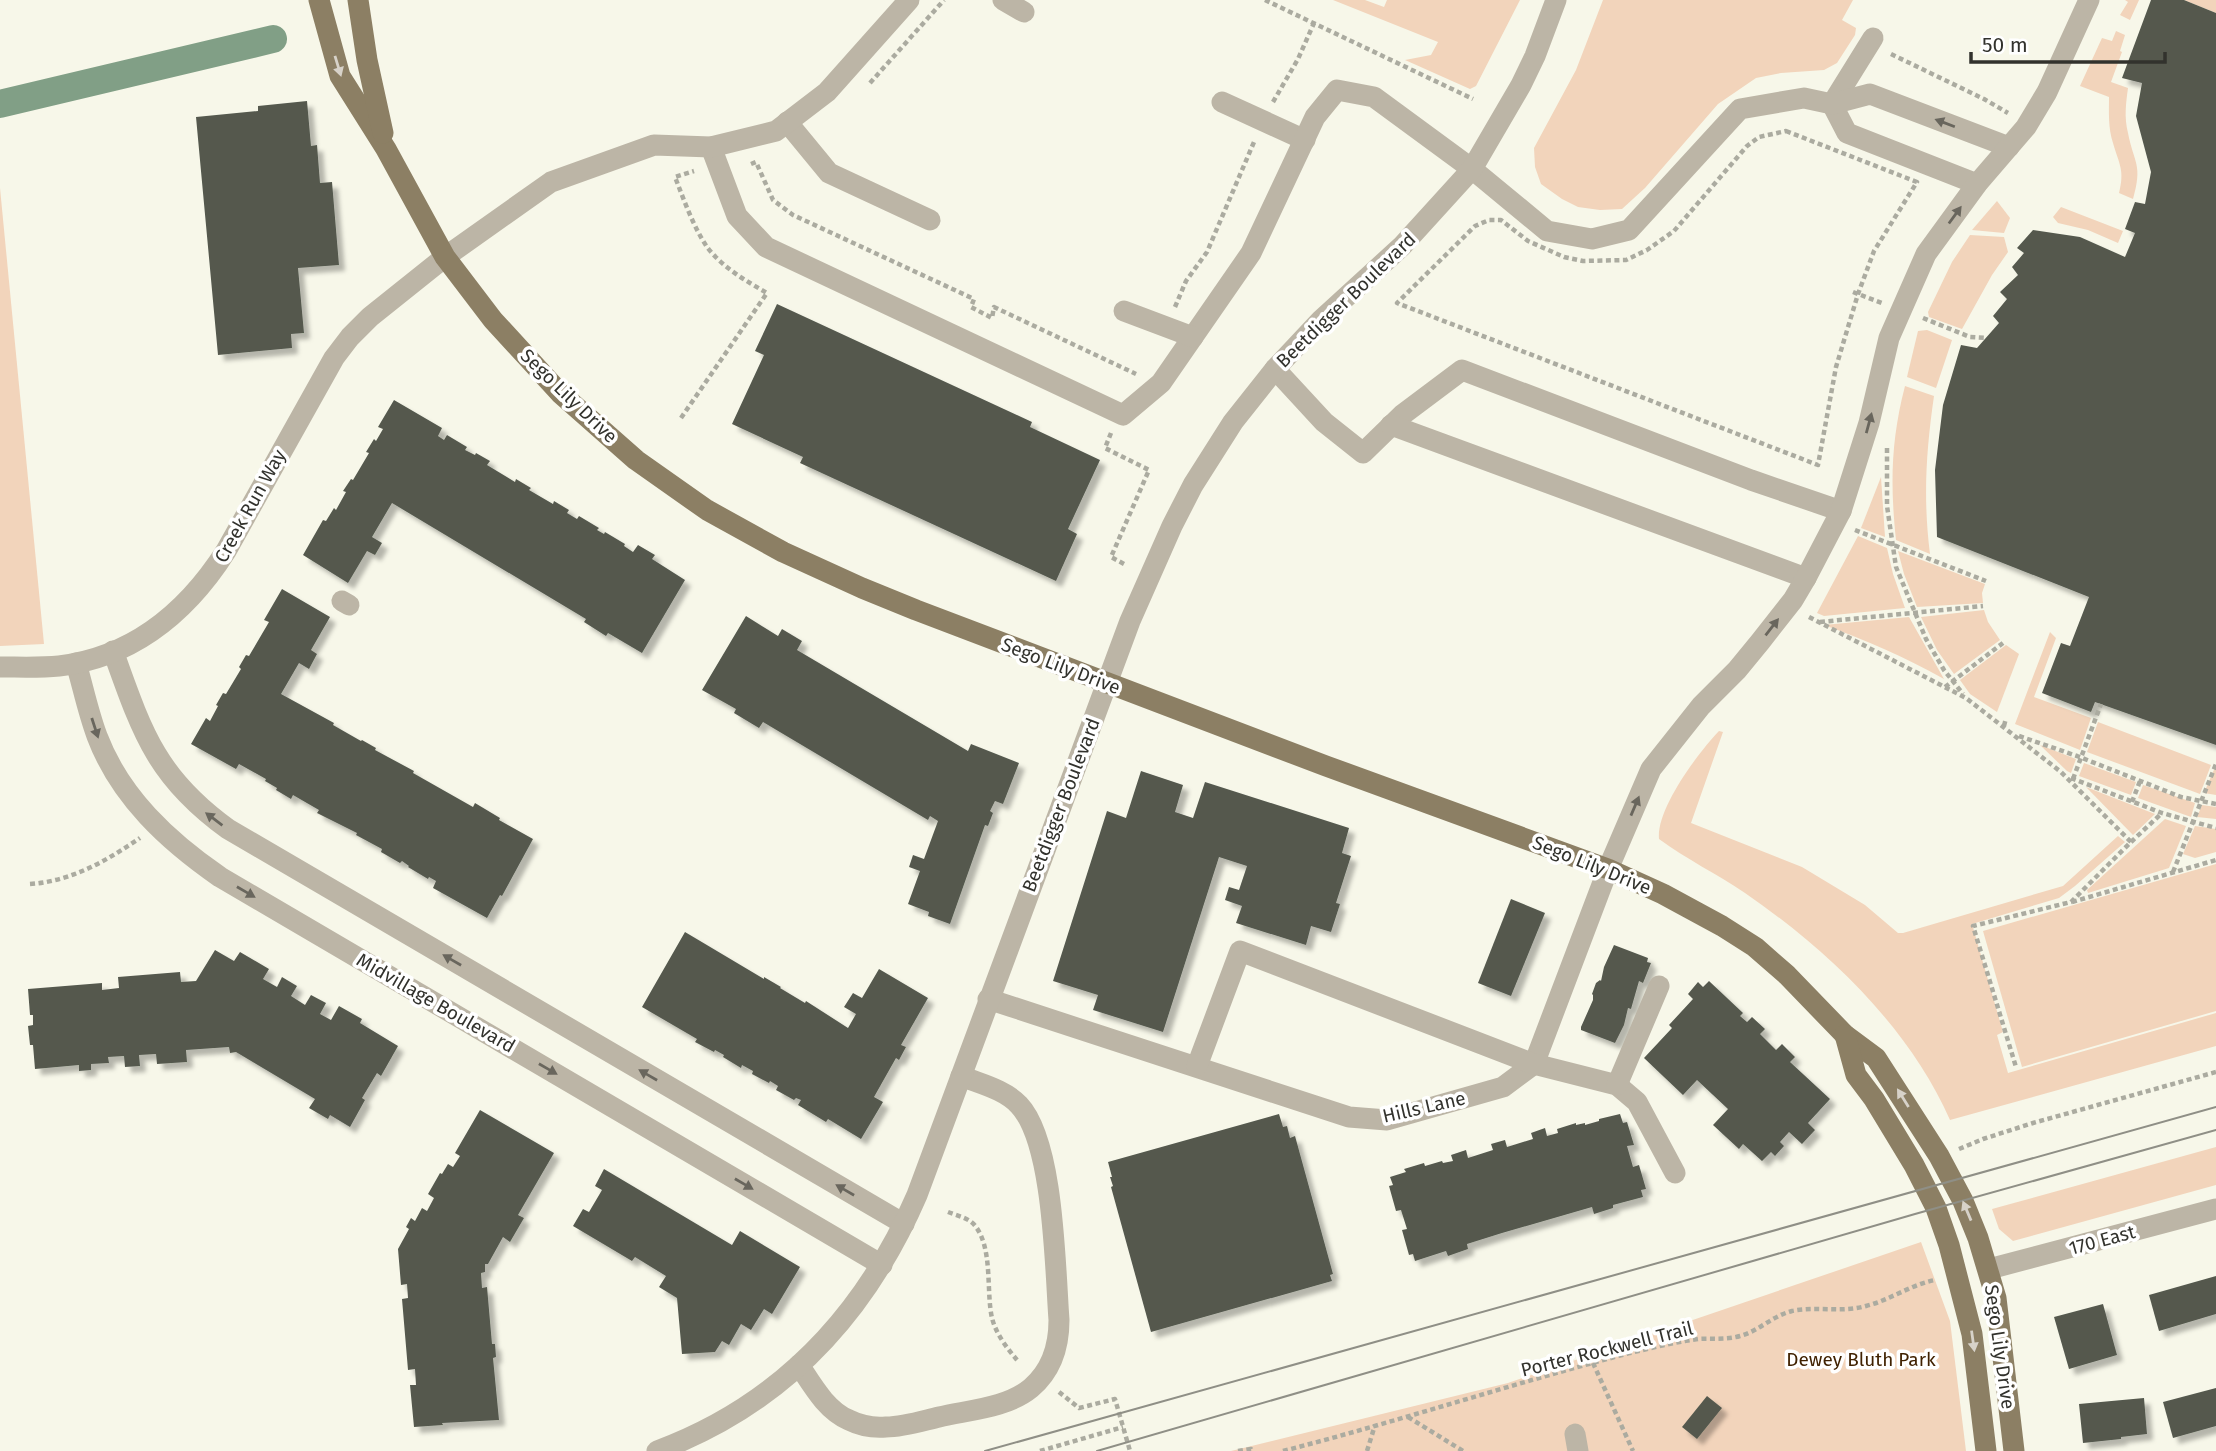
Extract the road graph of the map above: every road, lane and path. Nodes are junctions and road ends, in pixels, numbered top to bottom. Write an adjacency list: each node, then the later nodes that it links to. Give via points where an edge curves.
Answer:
1 (319, 0): 20 (main road, Sego Lily Drive, one-way to 20, via 340,76)
2 (358, 0): 20 (main road, Sego Lily Drive)
3 (909, 0): 15 (street, Creek Run Way, via 827,92)
4 (1003, 0): 8 (street)
5 (1265, 0): 9 (path)
6 (1556, 0): 21 (street, Beetdigger Boulevard, via 1521,85)
7 (2089, 0): 16 (street)
8 (1024, 12)
9 (1314, 23): 11 (path); 14 (path)
10 (1871, 41): 13 (street); 16 (path, via 1984,99)
11 (1473, 99)
12 (1222, 102): 14 (street)
13 (1832, 104): 19 (street, one-way to 13, via 1870,94); 21 (street, via 1804,98 1740,109 1629,230 1592,239 1547,231); 22 (street, via 1847,133)
14 (1263, 121): 17 (street); 27 (path, via 1207,252 1186,281)
15 (788, 122): 18 (street, Creek Run Way, via 776,131); 23 (street, via 829,173)
16 (2026, 127): 19 (street)
17 (1305, 140): 21 (street, via 1315,117 1337,90 1374,97); 28 (street, via 1251,253)
18 (711, 147): 24 (street, Creek Run Way, via 654,145 551,181); 28 (street, via 737,216 766,247 1123,415 1161,383)
19 (2009, 147): 22 (street)
20 (386, 149): 24 (main road, Sego Lily Drive)
21 (1472, 169): 29 (street, Beetdigger Boulevard, via 1402,246)
22 (1977, 184): 32 (street, one-way to 22, via 1869,424 1889,338 1926,254)
23 (930, 220)
24 (445, 257): 42 (street, Creek Run Way, via 370,317 334,358 230,543 194,596 159,627); 46 (main road, Sego Lily Drive, via 493,320 561,393 636,460 707,510 862,588)
25 (1397, 303): 25 (path, via 1475,226 1489,220 1501,220 1528,240 1564,257 1626,260 1674,231 1747,146 1775,132 1786,131 1917,182 1874,251 1858,294 1836,367 1818,465)
26 (1124, 311): 27 (street)
27 (1167, 327): 28 (street)
28 (1193, 337)
29 (1275, 369): 30 (street, via 1324,422 1363,453); 46 (street, Beetdigger Boulevard, via 1233,422 1193,485 1152,570)
30 (1391, 425): 32 (street, via 1462,370); 35 (street)
31 (1887, 436): 34 (path)
32 (1840, 511): 35 (street)
33 (1854, 530): 34 (path)
34 (1892, 544): 36 (path); 38 (path)
35 (1806, 578): 67 (street, one-way to 35, via 1651,769 1701,706 1738,670)
36 (1986, 580)
37 (1983, 606): 38 (path)
38 (1914, 613): 40 (path); 45 (path)
39 (1808, 616): 40 (path)
40 (1818, 622): 47 (path)
41 (2003, 643): 45 (path)
42 (113, 651): 43 (street, Creek Run Way); 84 (street, one-way to 42, via 228,830 188,797 157,758 135,714)
43 (76, 663): 44 (street, Creek Run Way); 85 (street, Midvillage Boulevard, one-way to 85, via 110,764 142,810 196,860)
44 (0, 667)
45 (1954, 681): 47 (path); 48 (path)
46 (1107, 684): 67 (main road, Sego Lily Drive); 72 (street, Beetdigger Boulevard)
47 (1945, 687): 48 (path)
48 (1966, 698): 51 (path)
49 (2101, 704): 53 (path)
50 (2006, 718): 51 (path)
51 (2004, 726): 52 (path)
52 (2015, 735): 53 (path); 55 (path)
53 (2081, 757): 56 (path); 57 (path)
54 (2216, 764): 59 (path)
55 (2067, 777): 56 (path); 65 (path)
56 (2073, 779): 58 (path)
57 (2140, 781): 58 (path); 59 (path)
58 (2132, 802): 61 (path)
59 (2201, 802): 60 (path); 62 (path)
60 (2216, 804)
61 (2162, 813): 62 (path); 65 (path)
62 (2192, 823): 63 (path); 68 (path)
63 (2216, 828)
64 (141, 837): 69 (path, via 80,873)
65 (2132, 842): 70 (path)
66 (2216, 860): 68 (path)
67 (1608, 869): 73 (main road, Sego Lily Drive, via 1663,894 1755,947); 74 (street)
68 (2173, 872): 70 (path)
69 (30, 884)
70 (2071, 902): 76 (path, via 1973,926)
71 (1659, 986): 79 (street)
72 (989, 999): 75 (street, Hills Lane); 78 (street, Beetdigger Boulevard)
73 (1845, 1035): 86 (main road, Sego Lily Drive, one-way to 73, via 1940,1156 1876,1058); 104 (main road, Sego Lily Drive, one-way to 104, via 1856,1075 1914,1165 1949,1245 1972,1334)
74 (1534, 1064): 75 (street, Hills Lane, via 1503,1087 1387,1120 1349,1117); 75 (street, via 1240,951); 79 (street)
75 (1197, 1066)
76 (2016, 1067)
77 (2216, 1072): 80 (path, via 2033,1123)
78 (961, 1076): 84 (street, Beetdigger Boulevard); 90 (street, via 1002,1092 1020,1106 1037,1138 1048,1184 1059,1320 1050,1365 1030,1388 1004,1403 888,1427 862,1425 836,1413)
79 (1616, 1085): 81 (street, via 1637,1102)
80 (1959, 1150)
81 (1675, 1173)
82 (2216, 1209): 86 (street, 170 East)
83 (948, 1212): 88 (path, via 977,1228 986,1252 992,1321)
84 (904, 1224): 85 (street, Beetdigger Boulevard)
85 (882, 1265): 90 (street, Beetdigger Boulevard, via 849,1313)
86 (1989, 1269): 105 (main road, Sego Lily Drive)
87 (1935, 1280): 89 (path, Porter Rockwell Trail, via 1864,1307 1794,1311 1741,1336 1696,1339)
88 (1017, 1360)
89 (1593, 1363): 92 (path, Porter Rockwell Trail); 103 (path)
90 (799, 1365): 95 (street, Beetdigger Boulevard, via 740,1410)
91 (1058, 1391): 94 (path, via 1079,1408 1115,1399)
92 (1407, 1416): 93 (path, Porter Rockwell Trail); 102 (path)
93 (1376, 1425): 100 (path, Porter Rockwell Trail); 101 (path)
94 (1123, 1427): 96 (path); 97 (path)
95 (657, 1451)
96 (1040, 1451)
97 (1130, 1451)
98 (1238, 1451): 99 (path)
99 (1252, 1451)
100 (1283, 1451)
101 (1367, 1451)
102 (1463, 1451)
103 (1633, 1451)
104 (1986, 1451)
105 (2014, 1451)

